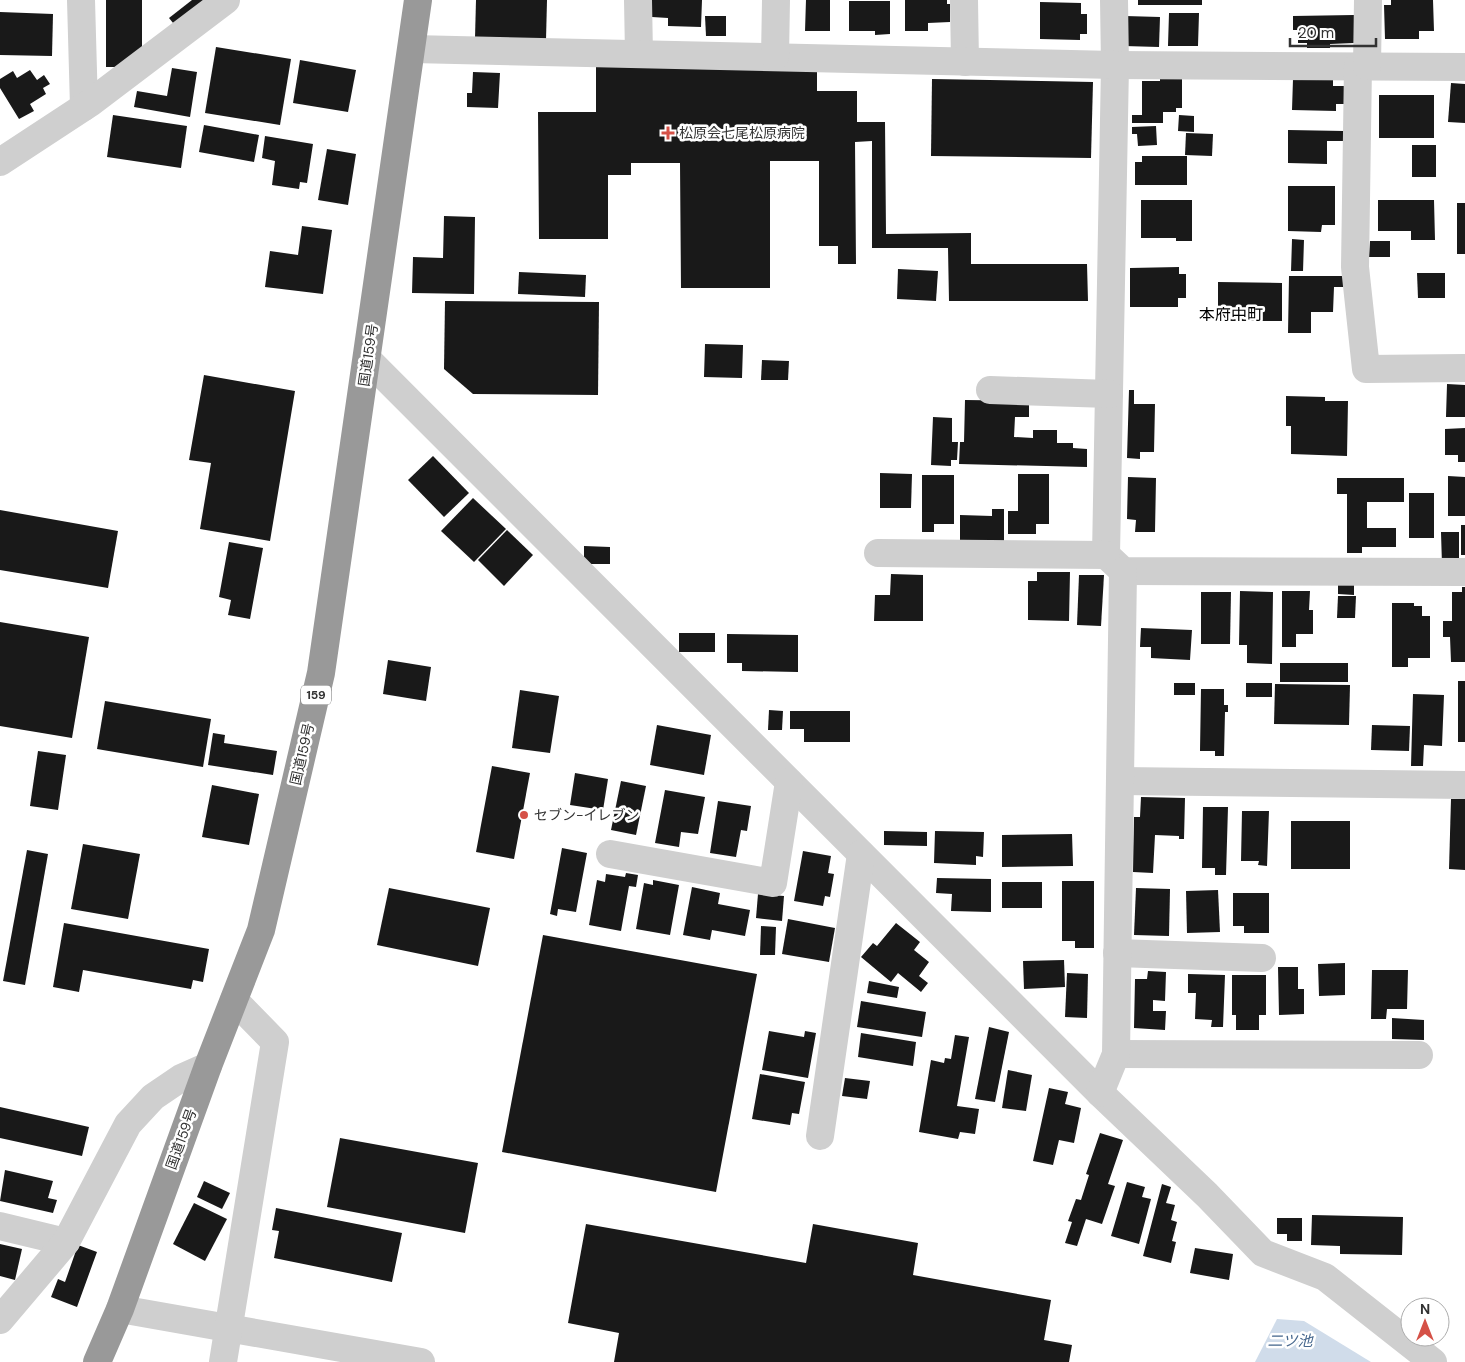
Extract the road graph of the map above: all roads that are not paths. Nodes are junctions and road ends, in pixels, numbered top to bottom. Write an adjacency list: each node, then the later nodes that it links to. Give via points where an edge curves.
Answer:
1 (81, 0): 16 (street)
2 (226, 0): 16 (street)
3 (418, 0): 9 (highway, 国道159号 / 159)
4 (638, 0): 10 (street)
5 (776, 0): 11 (street)
6 (964, 0): 12 (street)
7 (1114, 0): 13 (street)
8 (1368, 0): 14 (street)
9 (412, 49): 10 (street); 18 (highway, 国道159号 / 159)
10 (638, 54): 11 (street)
11 (775, 57): 12 (street)
12 (965, 62): 13 (street)
13 (1115, 65): 14 (street); 21 (street)
14 (1362, 66): 15 (street); 19 (street, via 1355,268 1366,369)
15 (1465, 67)
16 (84, 107): 17 (street)
17 (0, 162)
18 (368, 360): 26 (street); 32 (highway, 国道159号 / 159, via 321,673 261,930)
19 (1465, 368)
20 (990, 390): 21 (street)
21 (1109, 394): 23 (street)
22 (878, 553): 23 (street)
23 (1114, 563): 24 (street); 25 (street)
24 (1465, 572)
25 (1120, 781): 27 (street); 30 (street)
26 (789, 782): 28 (street, via 774,884); 29 (street)
27 (1465, 785)
28 (610, 854)
29 (861, 854): 36 (street); 37 (street)
30 (1117, 953): 31 (street); 33 (street)
31 (1262, 958)
32 (234, 1000): 35 (highway, 国道159号 / 159); 42 (street, via 275,1042)
33 (1116, 1054): 34 (street); 36 (street)
34 (1419, 1055)
35 (208, 1066): 39 (street, via 181,1078 153,1097 128,1124); 40 (highway, 国道159号 / 159)
36 (1100, 1093): 46 (street, via 1263,1252 1325,1277)
37 (820, 1136)
38 (0, 1226): 39 (street)
39 (66, 1242): 41 (street)
40 (120, 1309): 42 (street); 43 (highway, 国道159号 / 159)
41 (0, 1320)
42 (230, 1328): 44 (street); 45 (street)
43 (97, 1362)
44 (223, 1362)
45 (421, 1362)
46 (1433, 1362)

